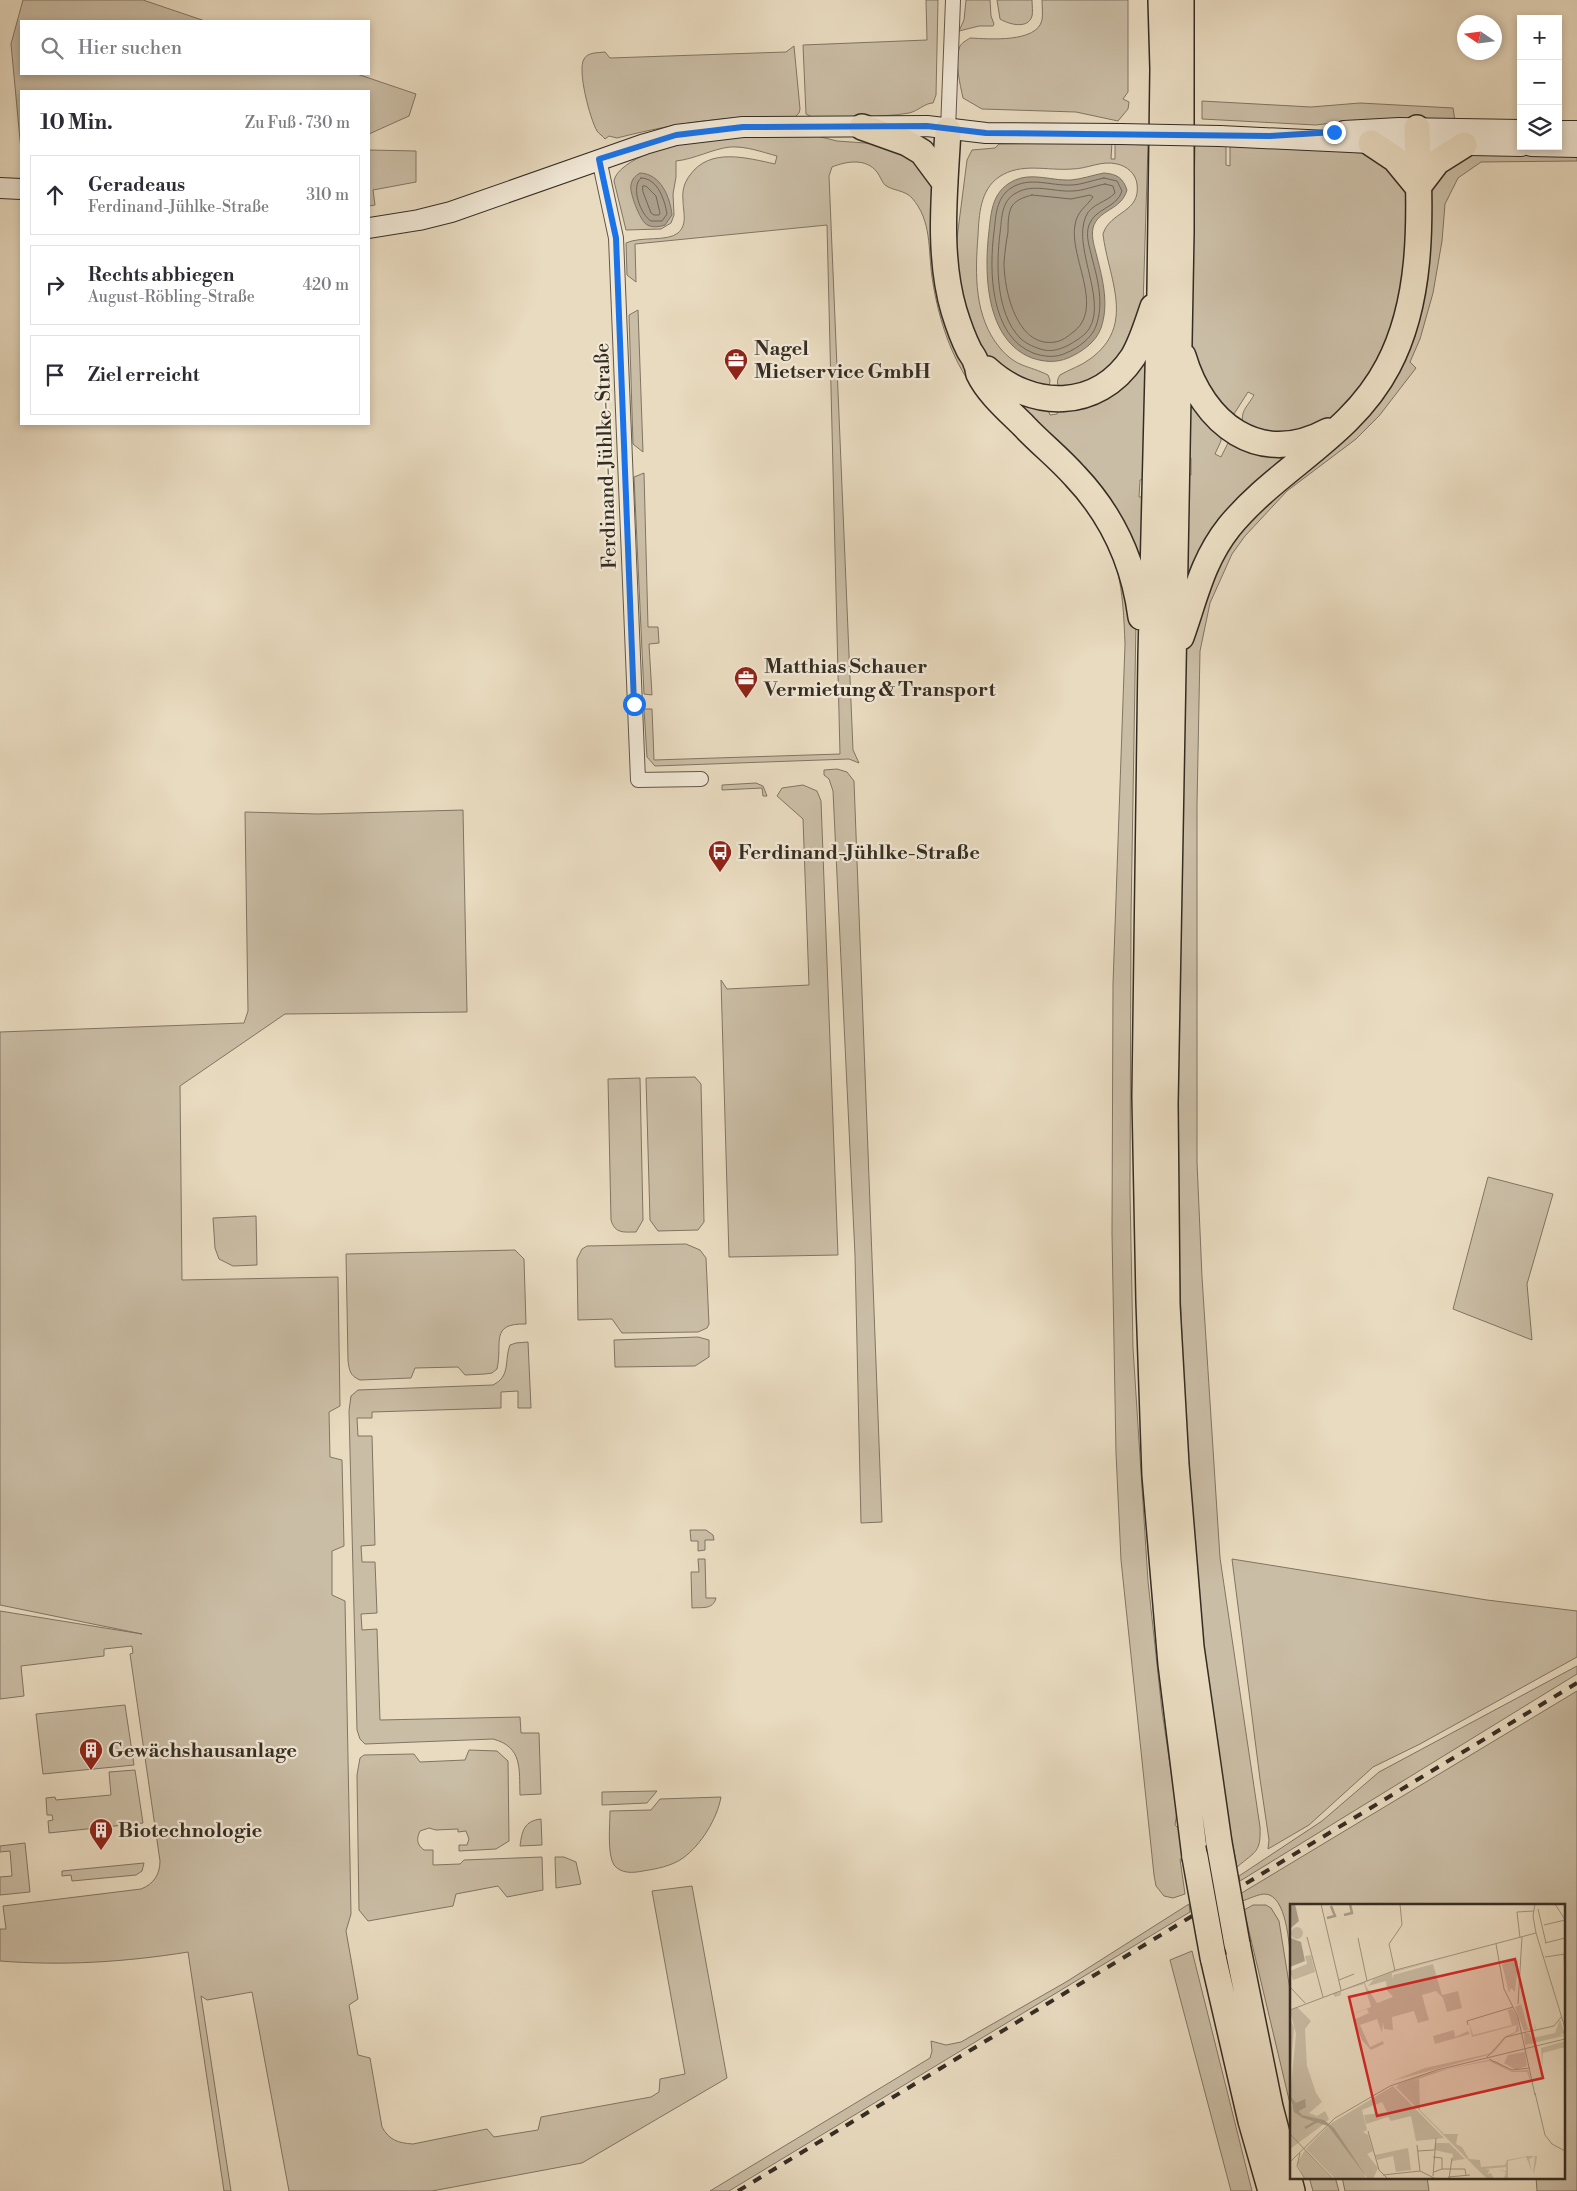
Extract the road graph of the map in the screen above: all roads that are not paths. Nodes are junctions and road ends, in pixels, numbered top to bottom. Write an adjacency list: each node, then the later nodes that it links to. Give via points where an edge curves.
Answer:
1 (953, 0): 5 (street)
2 (1161, 0): 22 (highway)
3 (1181, 0): 23 (highway)
4 (862, 127): 5 (street, via 927,126); 16 (street, via 707,130 676,135); 17 (highway, via 907,143 922,152)
5 (948, 130): 9 (street, bridge); 17 (highway)
6 (1517, 130): 10 (street)
7 (1562, 131): 8 (street)
8 (1577, 131)
9 (1270, 136): 10 (street, via 1374,128); 11 (street)
10 (1417, 136): 11 (street); 12 (street); 18 (highway)
11 (1371, 143): 18 (highway, via 1395,159)
12 (1464, 145): 13 (street); 18 (highway, via 1437,162)
13 (1517, 146)
14 (1562, 147): 15 (street)
15 (1577, 147)
16 (599, 159): 21 (street, via 451,212); 27 (street, Ferdinand-Jühlke-Straße, via 616,238 638,780)
17 (945, 183): 24 (highway, via 948,280 954,310)
18 (1418, 187): 25 (highway, via 1416,276 1406,324 1380,381)
19 (0, 188): 20 (street)
20 (20, 189)
21 (370, 228)
22 (1160, 291): 24 (highway, via 1140,344 1127,365 1109,381 1083,395 1054,399 1025,394 998,380); 26 (highway)
23 (1178, 339): 25 (highway, via 1186,369 1202,401 1212,414 1235,432 1264,443 1293,443 1310,440); 26 (highway)
24 (976, 362): 26 (highway, via 979,374 1002,404 1094,496 1107,516 1130,565 1142,624)
25 (1348, 420): 26 (highway, via 1317,449 1269,485 1229,527 1204,568)
26 (1162, 658): 28 (highway, bridge, via 1145,1097 1154,1465 1171,1664 1195,1857 1214,1957); 29 (highway, bridge, via 1167,1305 1190,1647 1237,1944 1270,2107)
27 (701, 779)
28 (1271, 2191)
29 (1292, 2191)

